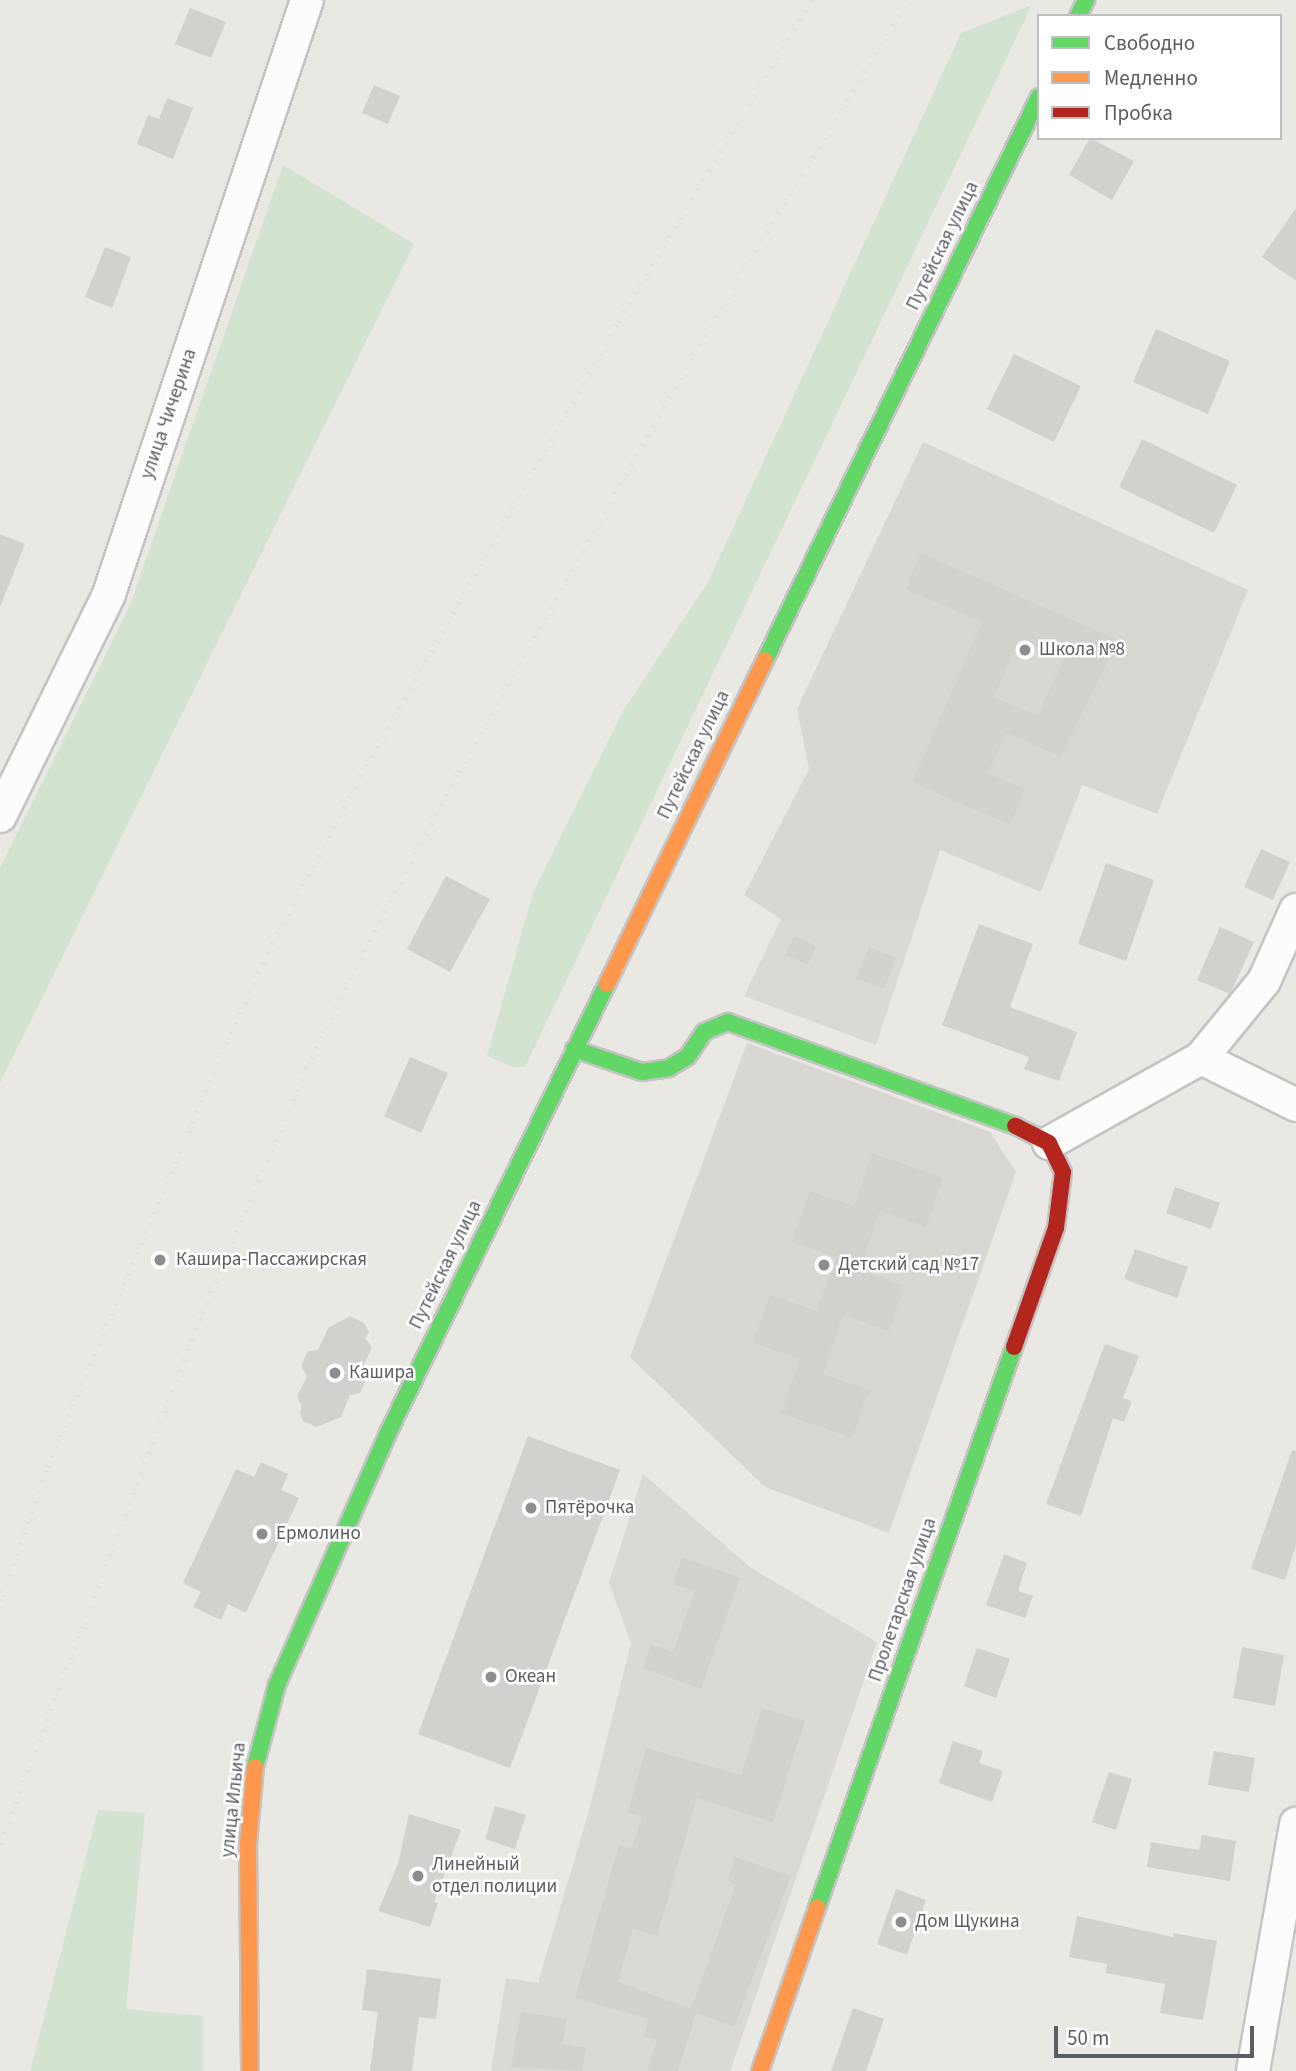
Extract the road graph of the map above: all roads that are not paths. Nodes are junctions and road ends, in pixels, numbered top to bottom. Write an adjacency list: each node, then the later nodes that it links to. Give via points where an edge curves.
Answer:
1 (307, 0): 3 (street, улица Чичерина, via 109,594)
2 (1037, 101): 5 (main road, Путейская улица)
3 (0, 816)
4 (1296, 910): 6 (street, via 1264,981)
5 (574, 1049): 8 (main road, via 642,1072 669,1068 688,1056 704,1032 728,1022); 9 (main road, Путейская улица)
6 (1201, 1058): 7 (street); 8 (street)
7 (1296, 1105)
8 (1049, 1143): 12 (main road, Пролетарская улица, via 1063,1172 1056,1228)
9 (388, 1433): 11 (main road, улица Ильича, via 277,1685 256,1757 248,1844)
10 (1296, 1824): 13 (street)
11 (250, 2071)
12 (760, 2071)
13 (1254, 2071)

